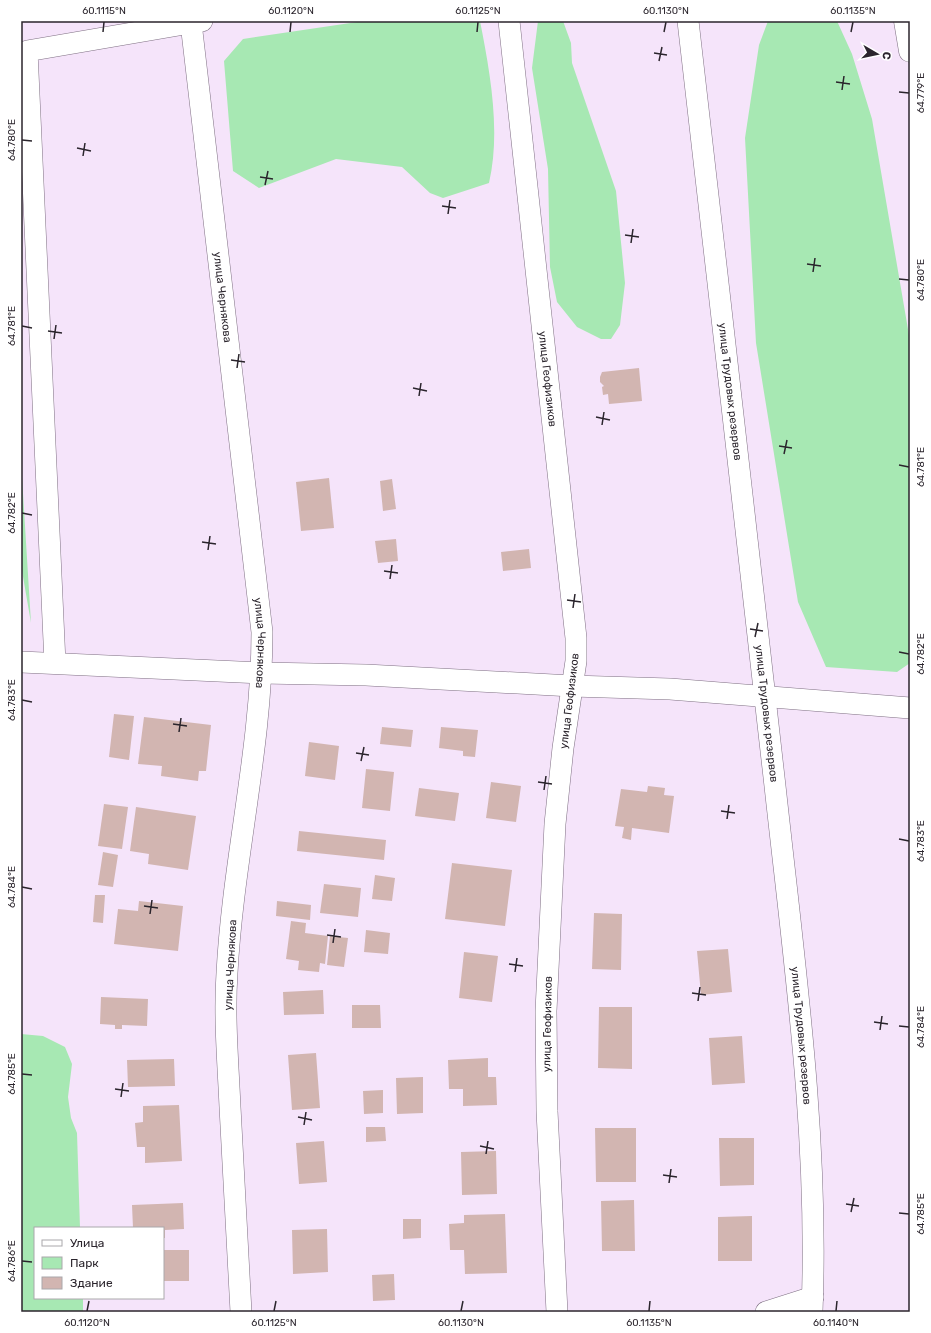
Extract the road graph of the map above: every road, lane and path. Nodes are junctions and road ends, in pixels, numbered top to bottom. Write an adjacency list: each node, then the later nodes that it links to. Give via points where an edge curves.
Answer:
1 (508, 21): 9 (street, улица Геофизиков, via 576,638)
2 (688, 21): 10 (street, улица Трудовых резервов)
3 (905, 21): 5 (main road)
4 (197, 22): 7 (street, via 27,51); 8 (street, улица Чернякова, via 262,632)
5 (910, 51)
6 (21, 662): 7 (street)
7 (55, 663): 8 (street)
8 (262, 673): 9 (street, via 366,675); 13 (street, улица Чернякова, via 227,974 227,1029)
9 (572, 686): 10 (street, via 670,689); 14 (street, улица Геофизиков, via 555,824 546,1011 547,1112)
10 (766, 696): 11 (street); 12 (street, улица Трудовых резервов, via 807,1080 813,1198)
11 (910, 708)
12 (812, 1305): 15 (street)
13 (241, 1312)
14 (557, 1312)
15 (766, 1312)

